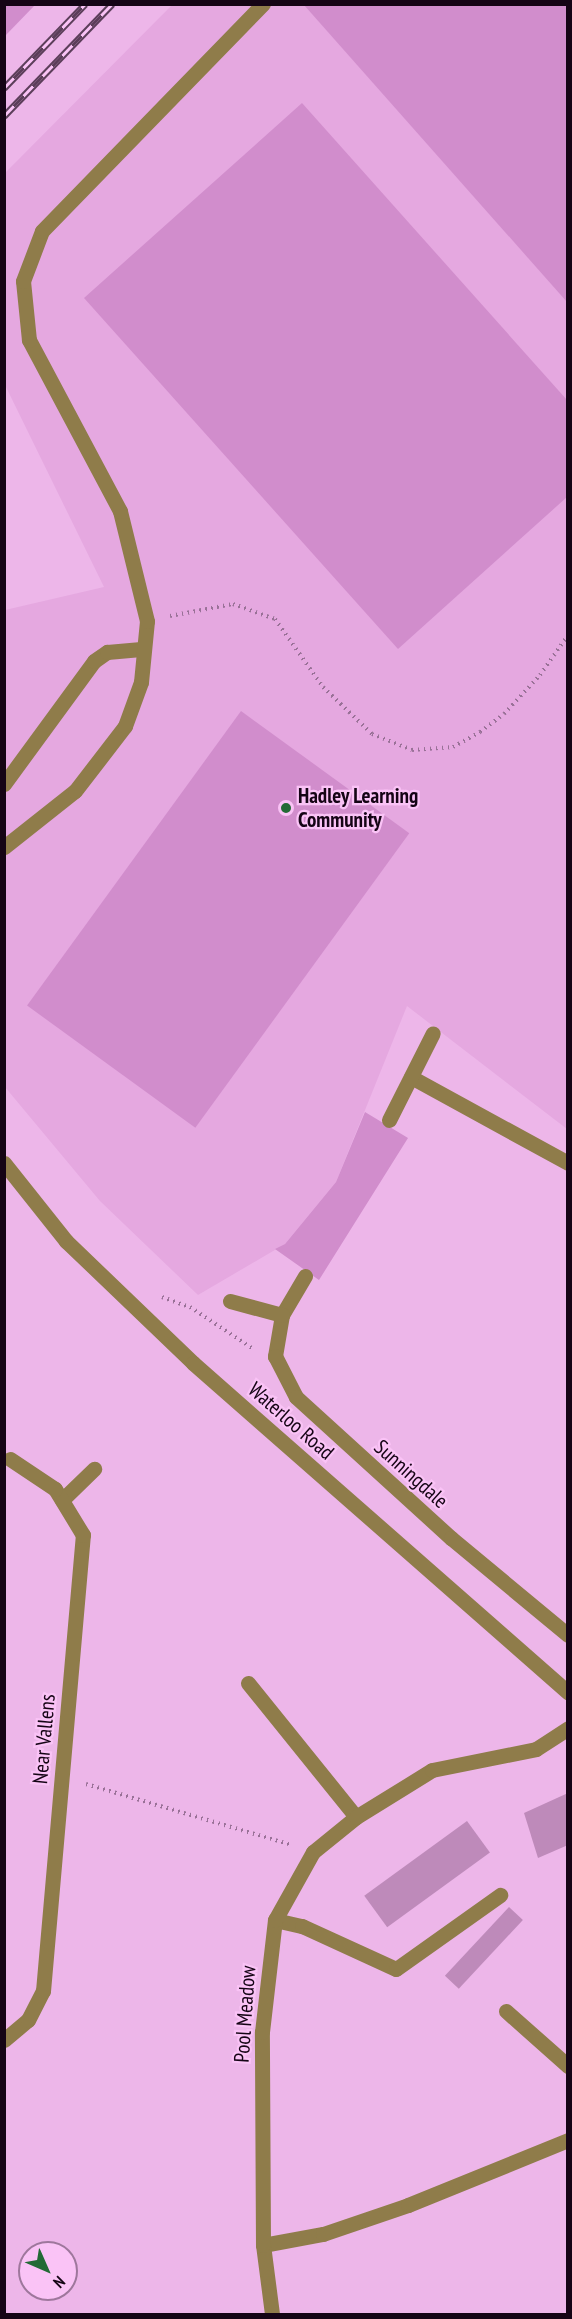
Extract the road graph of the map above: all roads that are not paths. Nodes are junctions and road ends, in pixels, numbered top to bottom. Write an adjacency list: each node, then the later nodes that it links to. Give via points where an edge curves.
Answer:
1 (263, 4): 2 (street, via 42,231 23,281 29,340 120,511 147,621)
2 (144, 649): 3 (street, via 106,652 94,660); 4 (street, via 141,682 125,726 100,762 51,814)
3 (4, 784)
4 (4, 846)
5 (433, 1034): 6 (street)
6 (411, 1077): 7 (street); 9 (street)
7 (389, 1120)
8 (4, 1163): 18 (street, Waterloo Road, via 66,1240 193,1364)
9 (567, 1163)
10 (304, 1276): 12 (street)
11 (230, 1300): 12 (street)
12 (282, 1315): 16 (street, Sunningdale, via 275,1356 296,1397 451,1538)
13 (10, 1459): 15 (street, Near Vallens, via 55,1489)
14 (94, 1468): 15 (street)
15 (62, 1500): 24 (street, Near Vallens, via 83,1535 43,1991 28,2020)
16 (567, 1635)
17 (248, 1683): 20 (street)
18 (567, 1692)
19 (567, 1728): 20 (street, Pool Meadow, via 536,1749 432,1770)
20 (356, 1817): 22 (street, Pool Meadow, via 314,1852)
21 (500, 1895): 22 (street, via 396,1969 302,1926)
22 (275, 1920): 27 (street, Pool Meadow, via 262,2032)
23 (506, 2011): 25 (street)
24 (4, 2040)
25 (567, 2066)
26 (567, 2140): 27 (street, via 323,2234)
27 (263, 2245): 28 (street, Pool Meadow)
28 (272, 2314)

